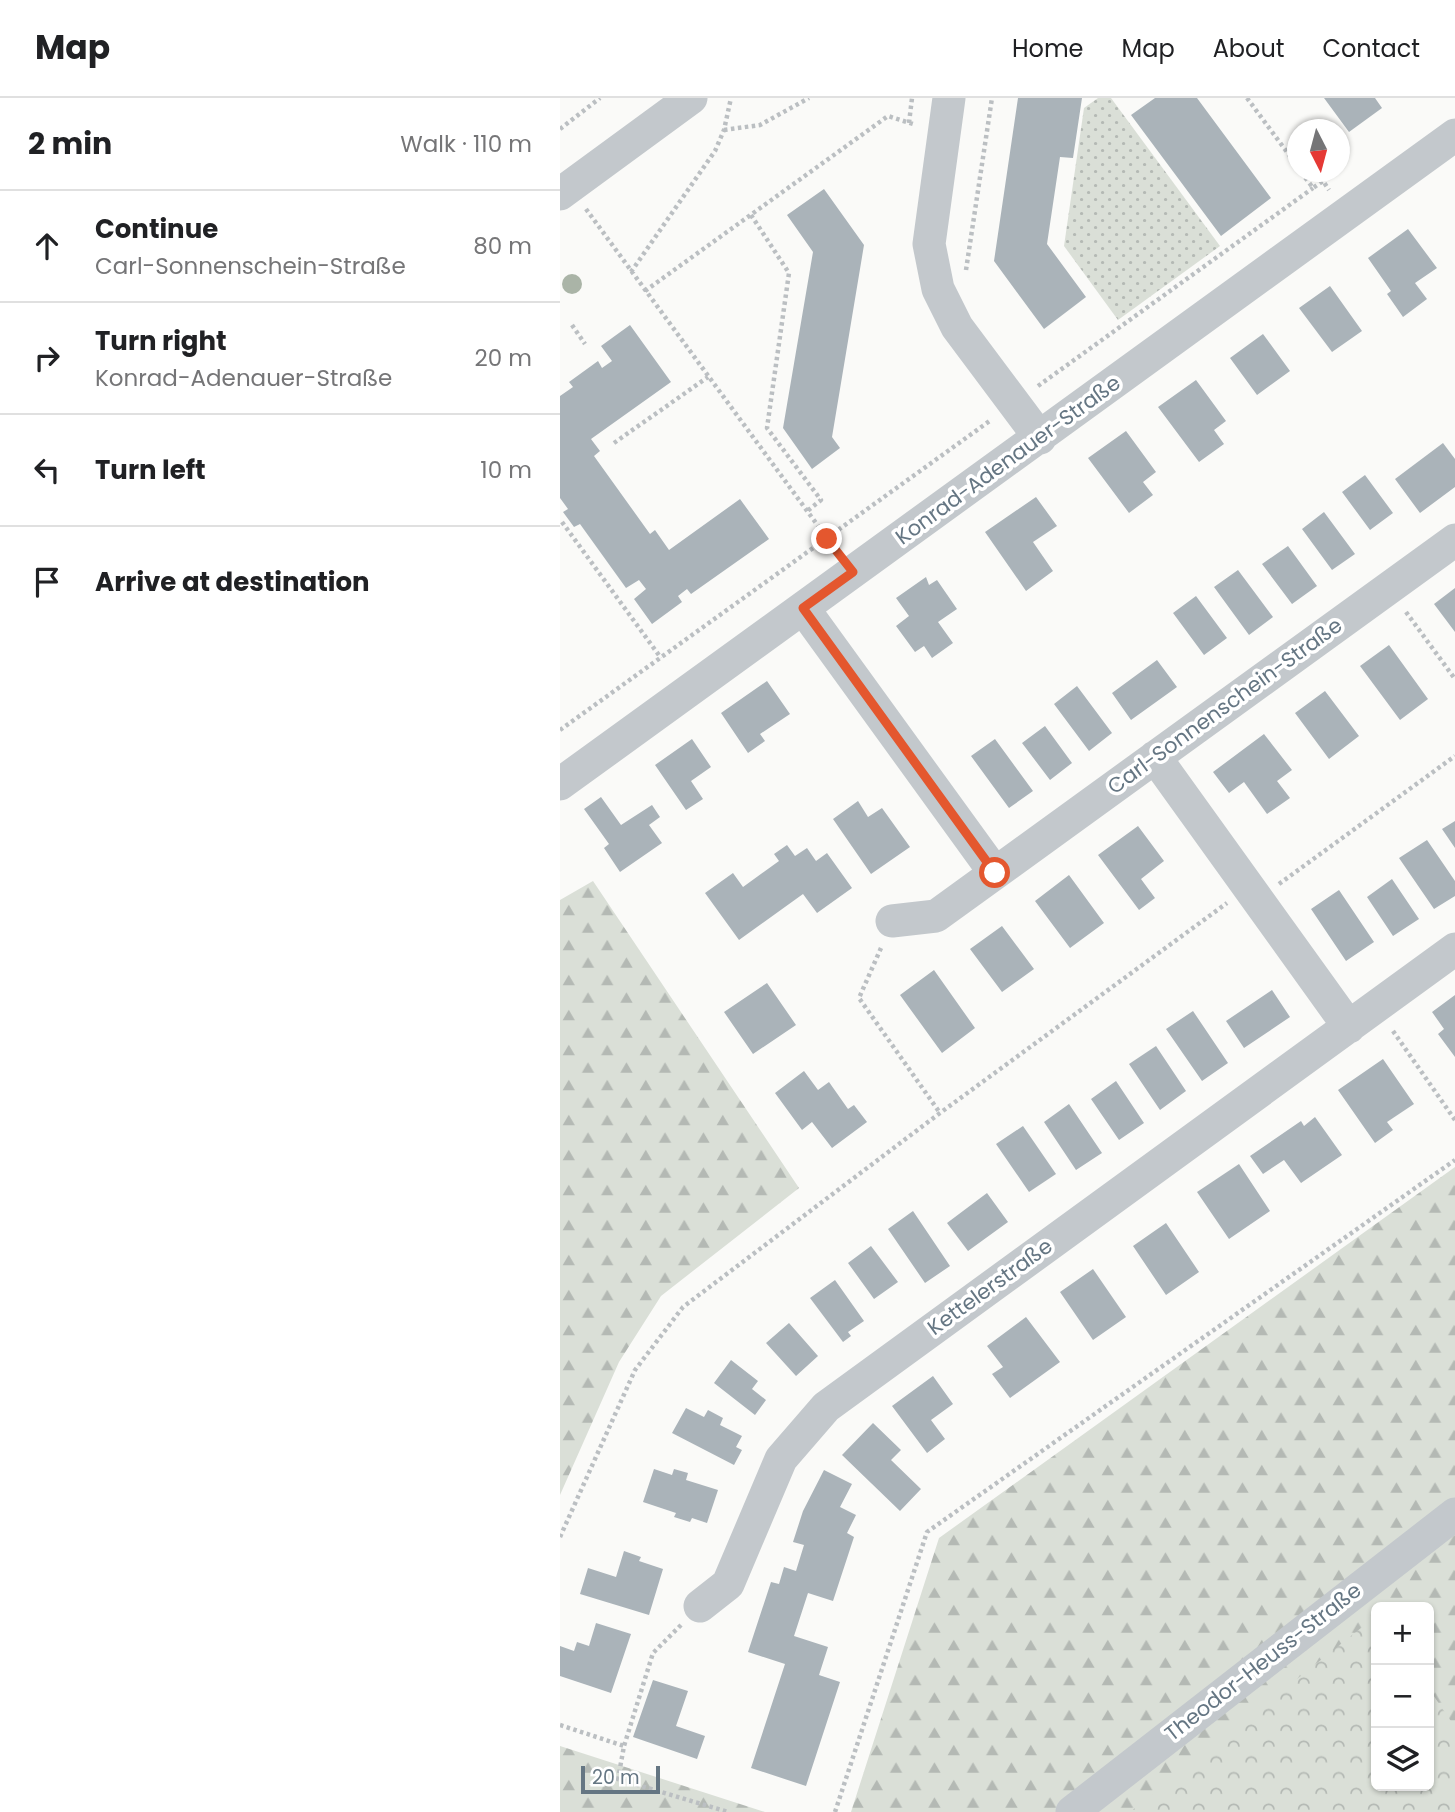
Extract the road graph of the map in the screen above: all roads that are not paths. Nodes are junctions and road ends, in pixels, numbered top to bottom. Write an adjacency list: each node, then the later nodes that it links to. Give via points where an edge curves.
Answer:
1 (691, 98): 4 (street)
2 (949, 98): 5 (street, via 929,244 938,289 957,327)
3 (1455, 135): 5 (street, Konrad-Adenauer-Straße)
4 (560, 194)
5 (1040, 438): 7 (street, Konrad-Adenauer-Straße)
6 (1455, 540): 8 (street, Carl-Sonnenschein-Straße)
7 (803, 608): 9 (street, Konrad-Adenauer-Straße); 10 (street)
8 (1155, 757): 10 (street, Carl-Sonnenschein-Straße); 13 (street)
9 (560, 784)
10 (995, 873): 11 (street, Carl-Sonnenschein-Straße, via 936,916)
11 (892, 921)
12 (1455, 949): 13 (street, Kettelerstraße)
13 (1349, 1027): 15 (street, Kettelerstraße, via 826,1407 781,1459 728,1584)
14 (1455, 1514): 16 (street, Theodor-Heuss-Straße)
15 (700, 1606)
16 (1072, 1812)

